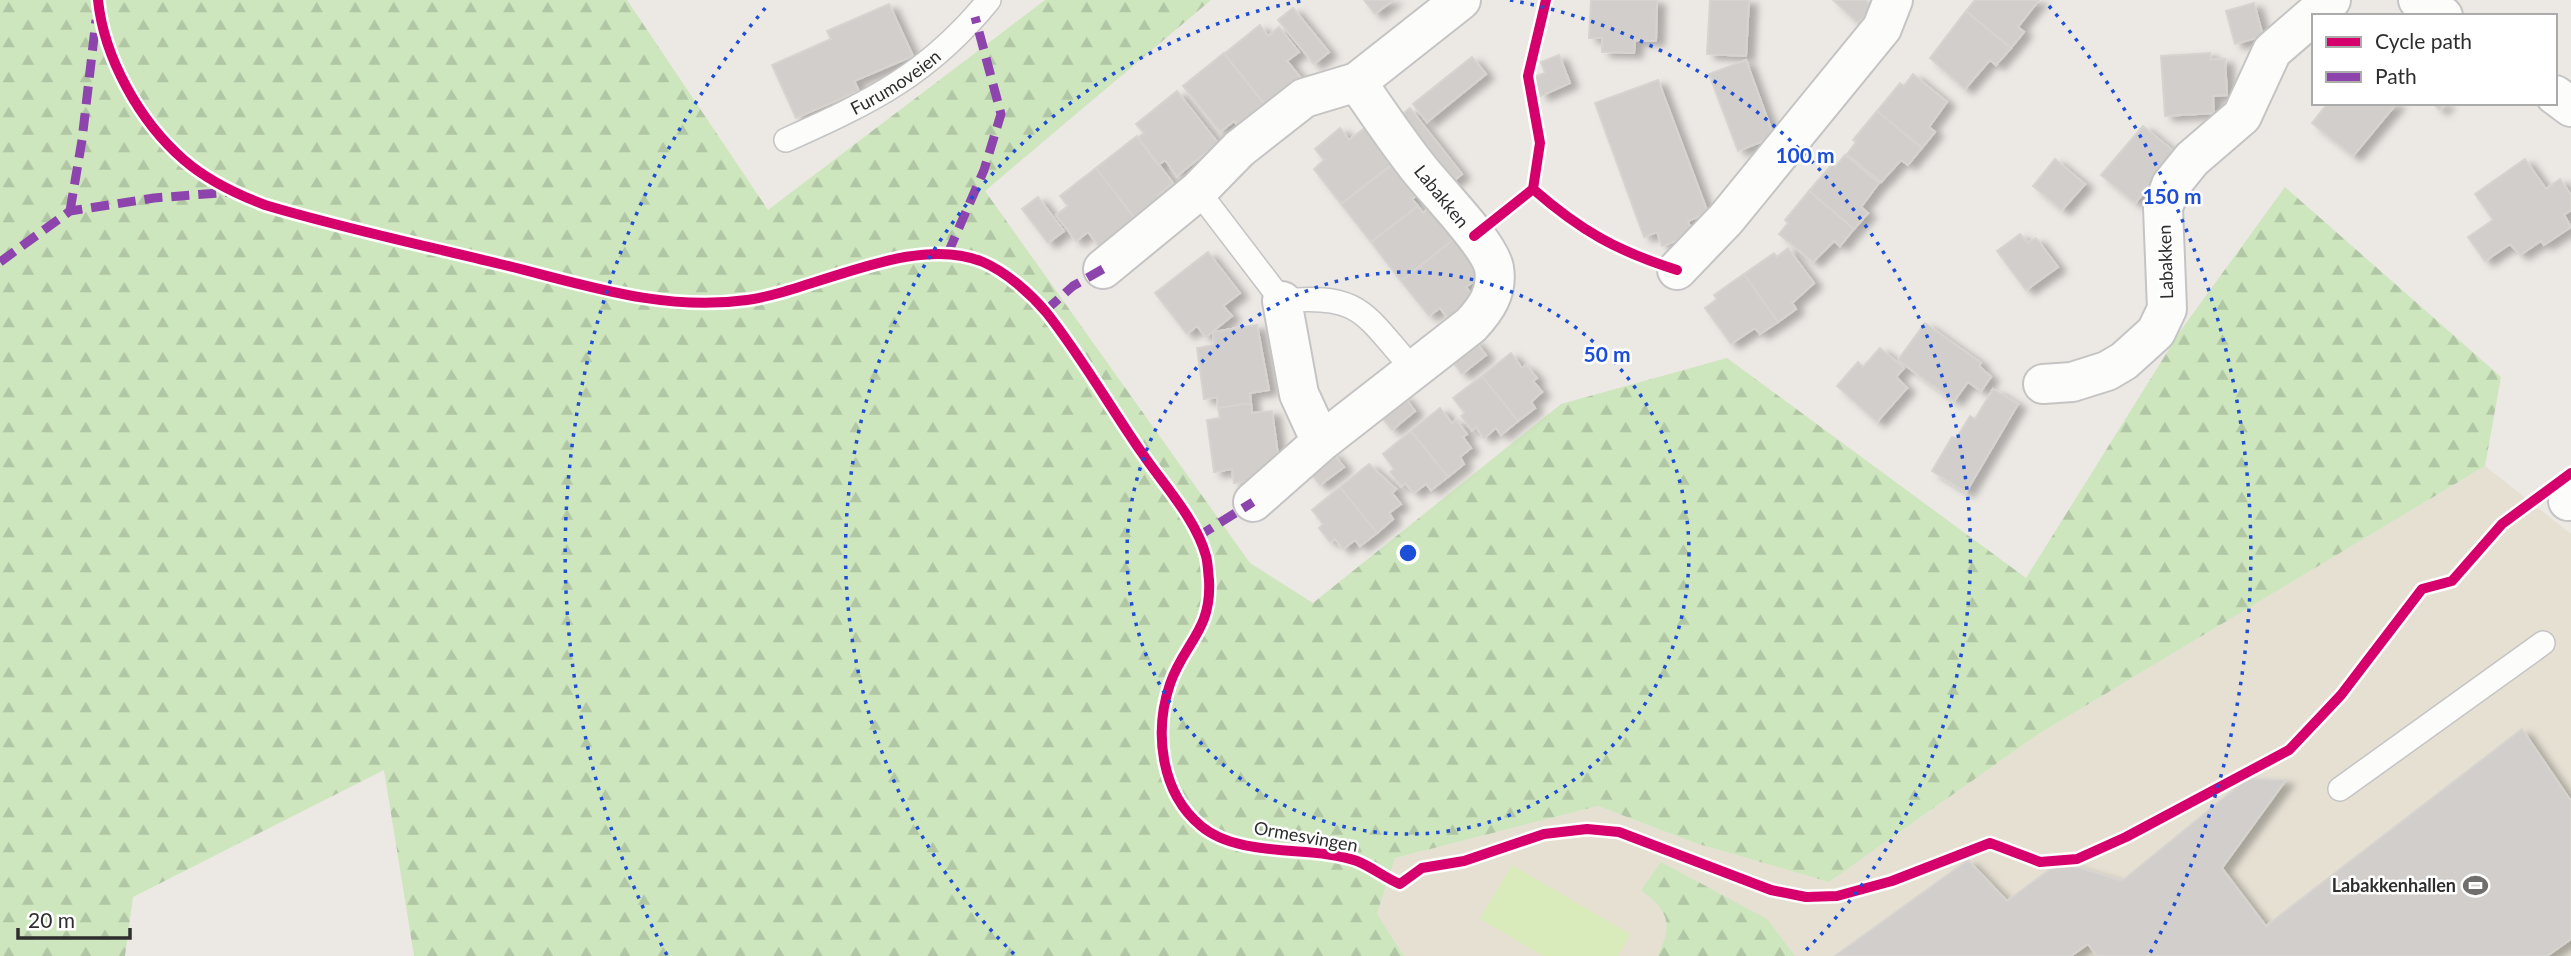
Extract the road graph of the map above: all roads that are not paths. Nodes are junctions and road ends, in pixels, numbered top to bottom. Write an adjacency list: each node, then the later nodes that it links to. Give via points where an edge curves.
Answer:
1 (989, 0): 10 (lane, Furumoveien, via 962,34 918,70 864,105)
2 (1461, 0): 9 (street)
3 (1893, 0): 13 (street, via 1882,28 1726,219)
4 (2331, 0): 6 (street, Labakken)
5 (2418, 0): 7 (street)
6 (2315, 14)
7 (2440, 14)
8 (2312, 16): 16 (street, Labakken, via 2272,51 2242,116 2192,159 2171,185 2163,208 2167,309 2157,332 2108,371 2072,382)
9 (1357, 82): 11 (street, via 1304,99 1239,149); 15 (street, Labakken, via 1494,265 1495,286 1483,313)
10 (786, 139)
11 (1198, 191): 12 (street); 14 (lane)
12 (1103, 269)
13 (1677, 270)
14 (1282, 302): 15 (lane, via 1341,300 1360,310); 17 (street, via 1299,394)
15 (1414, 370): 17 (street, Labakken)
16 (2043, 384)
17 (1321, 442): 18 (street, Labakken)
18 (1253, 502)
19 (2543, 643): 20 (lane)
20 (2340, 789)

